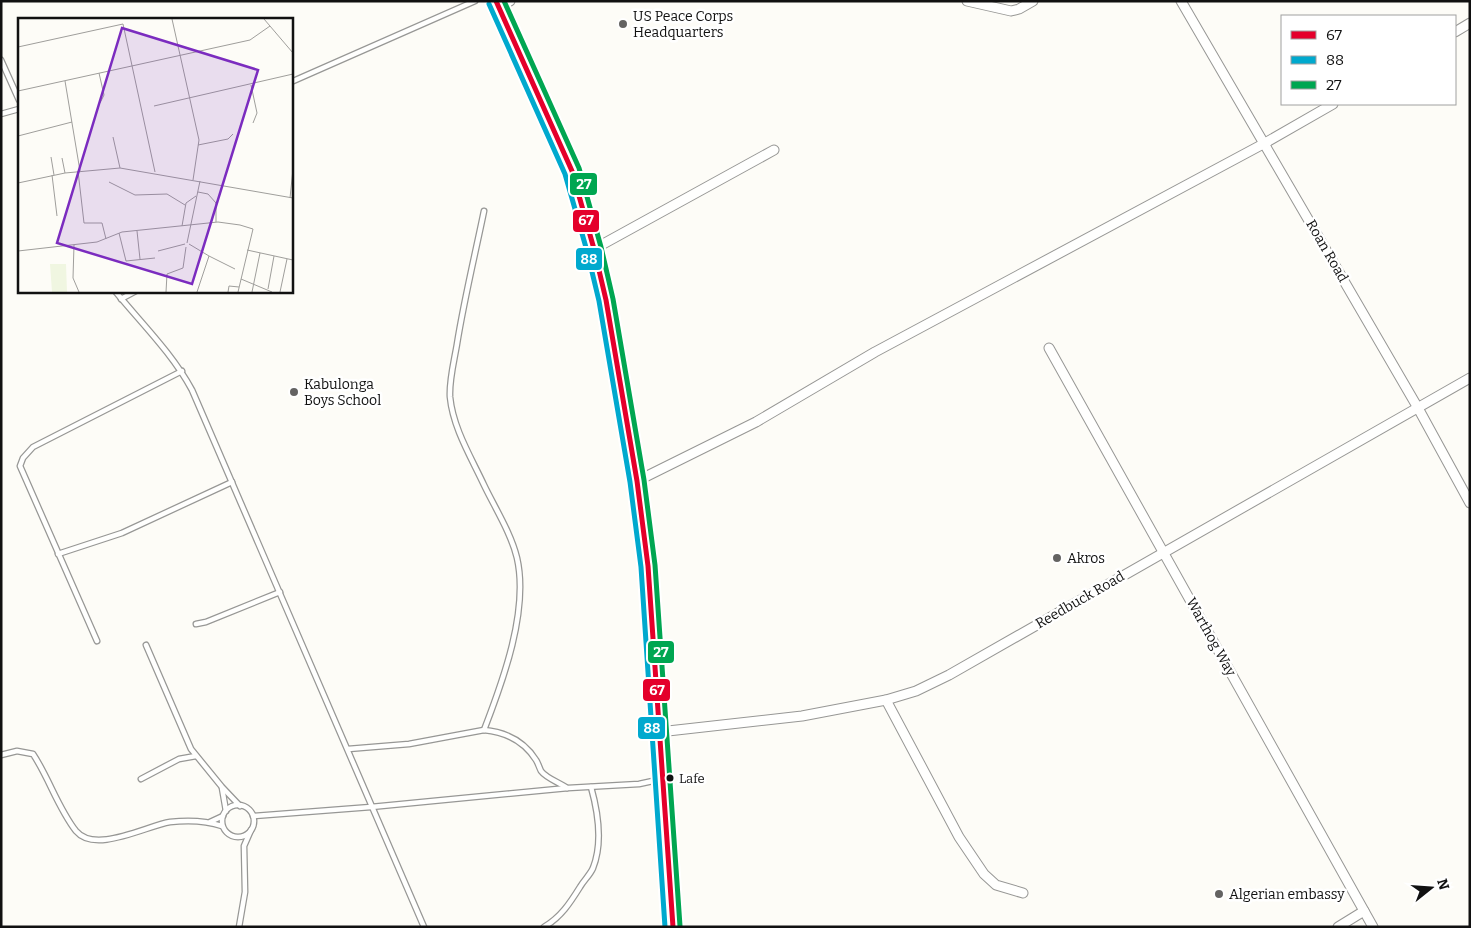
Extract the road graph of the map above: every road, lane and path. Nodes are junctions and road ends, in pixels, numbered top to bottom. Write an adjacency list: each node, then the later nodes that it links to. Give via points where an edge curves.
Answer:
1 (475, 1): 9 (lane)
2 (967, 1): 3 (street, via 1010,11)
3 (1033, 1)
4 (1182, 1): 14 (street, Roan Road)
5 (501, 3): 17 (main road, via 572,171)
6 (1470, 23): 7 (street)
7 (1456, 31)
8 (1, 60): 10 (lane)
9 (292, 82)
10 (18, 98)
11 (1331, 105): 14 (street)
12 (18, 109): 13 (lane)
13 (1, 114)
14 (1265, 143): 24 (street, Roan Road); 25 (street, via 875,352 756,422)
15 (774, 150): 17 (street)
16 (484, 211): 35 (lane, via 461,321 450,397 459,433 516,555 520,596 513,640)
17 (594, 250): 25 (main road, via 616,354)
18 (116, 292): 20 (lane)
19 (134, 292): 20 (lane)
20 (121, 299): 22 (lane)
21 (1049, 348): 28 (street, Warthog Way)
22 (182, 371): 26 (lane); 29 (lane, via 33,447 22,458 20,466)
23 (1470, 378): 24 (street, Reedbuck Road)
24 (1418, 408): 27 (street, Roan Road); 28 (street, Reedbuck Road)
25 (637, 481): 36 (main road, via 649,576)
26 (232, 482): 29 (lane, via 122,533); 30 (lane)
27 (1470, 503)
28 (1163, 553): 34 (street, Reedbuck Road, via 949,675 916,691); 55 (street, Warthog Way)
29 (58, 554): 32 (lane)
30 (280, 592): 31 (lane); 37 (lane)
31 (196, 624)
32 (97, 642)
33 (146, 645): 39 (lane)
34 (886, 700): 36 (street, Reedbuck Road, via 802,716); 54 (street, via 959,837 984,874 996,885)
35 (484, 730): 37 (lane, via 409,744); 44 (lane, via 508,734 530,751 542,772)
36 (659, 732): 41 (main road)
37 (348, 749): 46 (lane)
38 (1, 755): 49 (lane, via 17,751 33,754 77,832 89,840 109,839 170,822)
39 (196, 756): 40 (lane, via 180,759); 42 (lane)
40 (141, 778)
41 (662, 779): 43 (lane); 59 (main road)
42 (222, 787): 45 (lane); 47 (lane)
43 (591, 787): 44 (lane); 58 (lane, via 597,810 598,852 593,869 574,898 557,918)
44 (568, 788): 46 (lane)
45 (240, 806): 47 (lane); 48 (lane)
46 (371, 808): 48 (lane); 57 (lane)
47 (225, 813): 49 (lane); 50 (lane)
48 (253, 816): 51 (lane)
49 (210, 822): 50 (lane)
50 (222, 826): 52 (lane)
51 (251, 830): 52 (lane, via 243,836); 53 (lane)
52 (234, 836): 53 (lane)
53 (244, 846): 56 (lane, via 245,892)
54 (1022, 893)
55 (1364, 911): 60 (street); 61 (street, Warthog Way)
56 (238, 927)
57 (424, 927)
58 (544, 927)
59 (673, 927)
60 (1338, 927)
61 (1373, 927)

